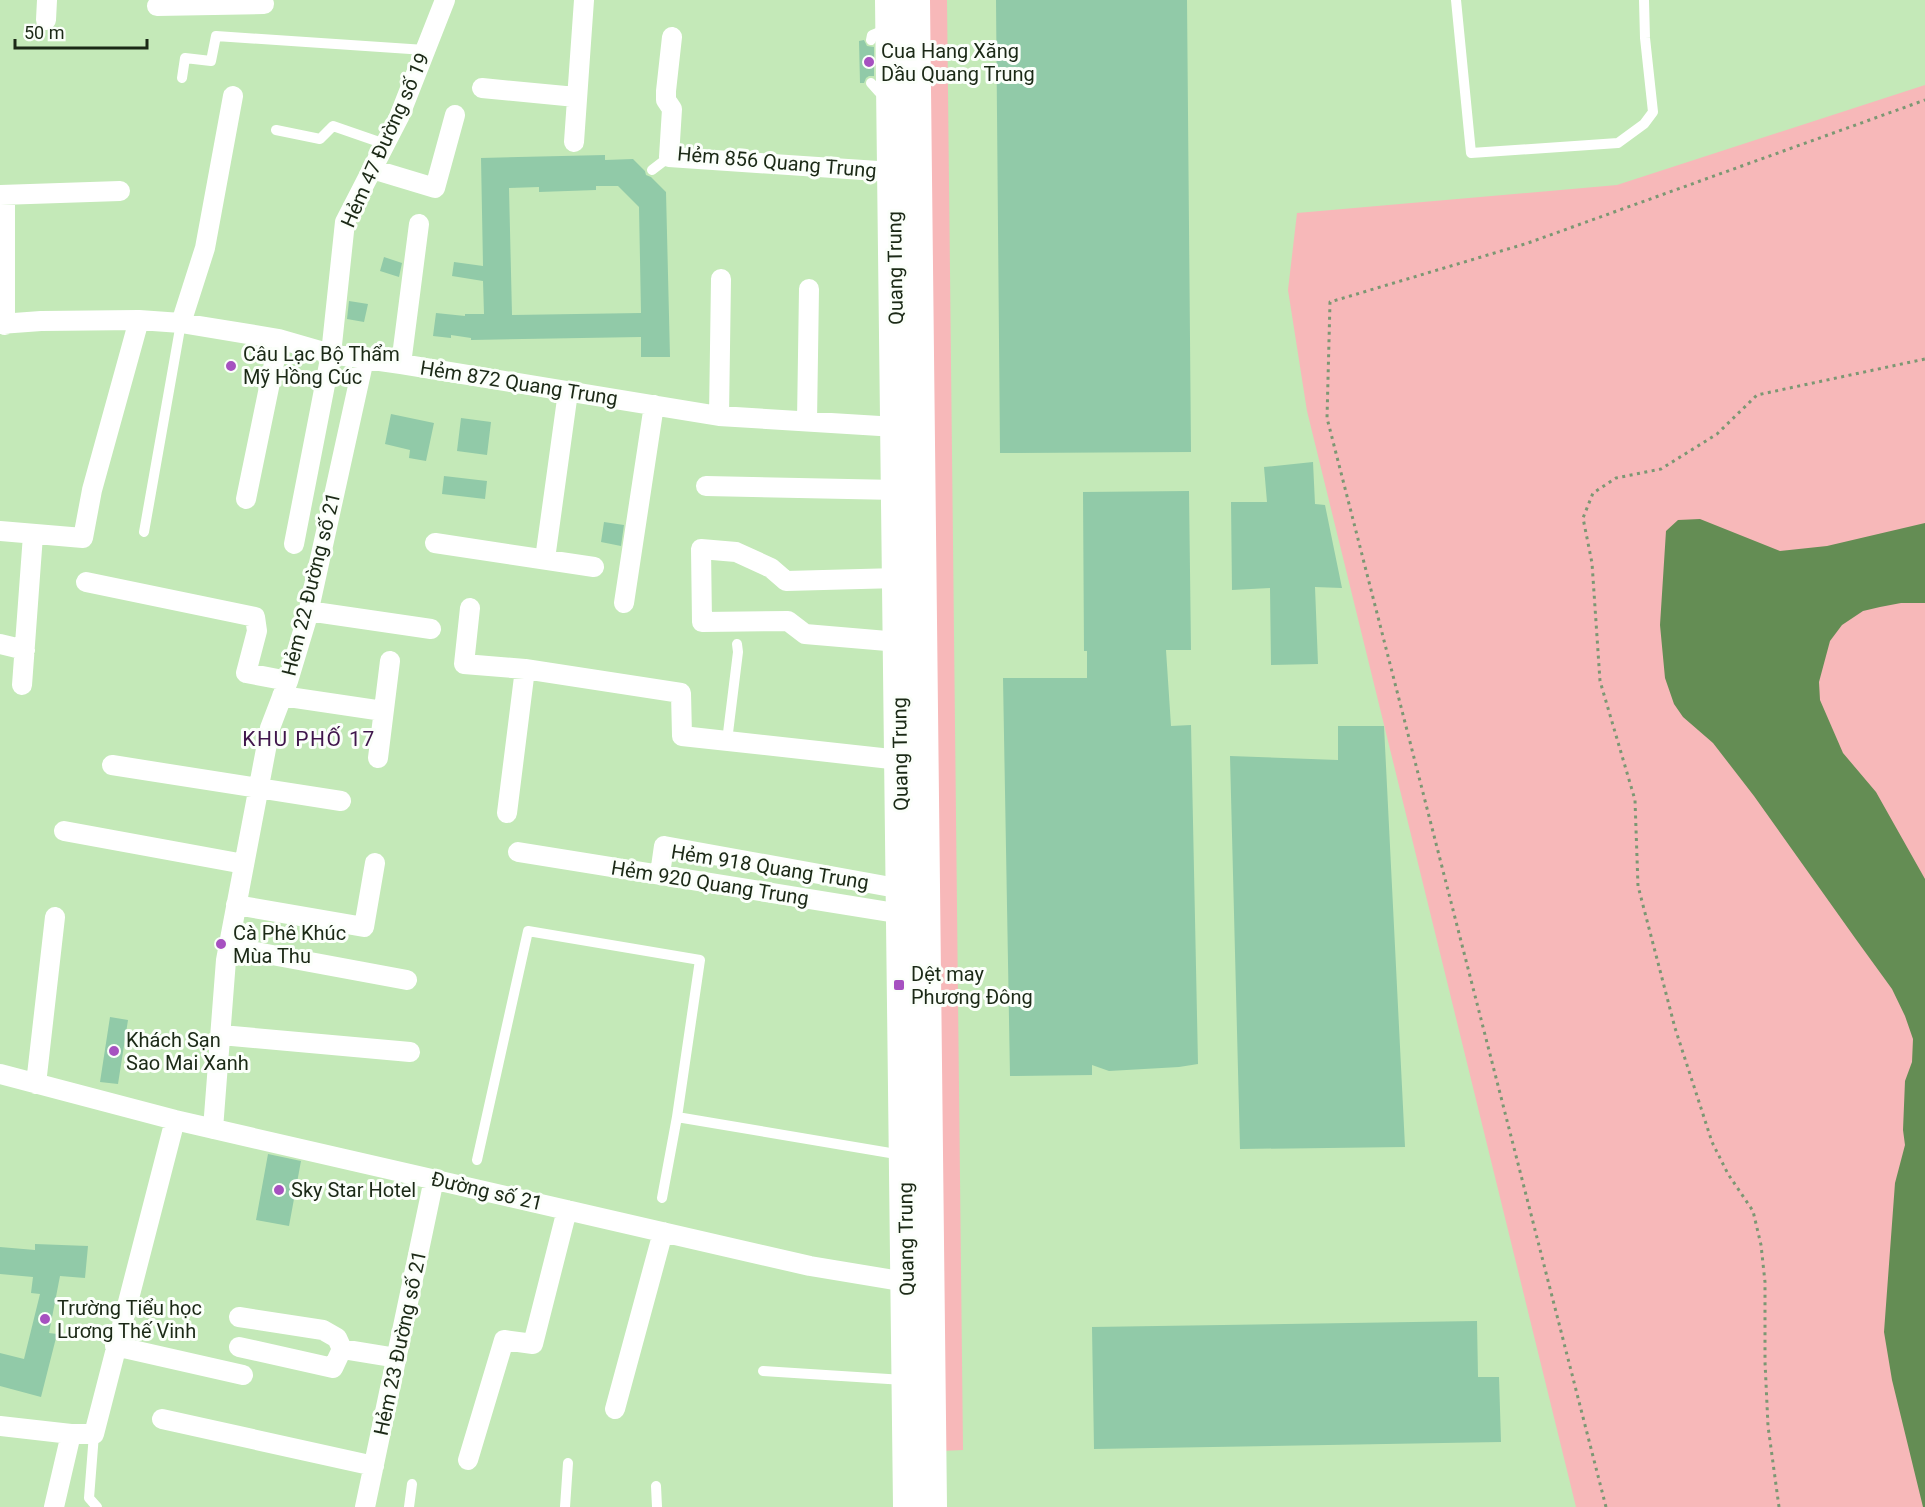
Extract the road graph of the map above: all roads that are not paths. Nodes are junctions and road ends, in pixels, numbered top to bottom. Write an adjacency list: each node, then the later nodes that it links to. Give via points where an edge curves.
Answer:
1 (47, 0): 10 (street)
2 (445, 0): 13 (street, Hẻm 47 Đường số 19)
3 (584, 0): 17 (street)
4 (914, 0): 98 (main road, Quang Trung)
5 (1456, 0): 6 (lane, via 1471,153 1618,143 1644,124 1653,112)
6 (1644, 0)
7 (230, 2): 8 (street); 9 (street)
8 (264, 4)
9 (158, 6)
10 (46, 20)
11 (884, 22): 25 (main road, Quang Trung, via 882,89)
12 (672, 37): 22 (street, Hẻm 856 Quang Trung, via 666,91 672,109)
13 (425, 50): 14 (lane, via 216,36 211,61 185,58); 21 (street, Hẻm 47 Đường số 19)
14 (182, 78)
15 (482, 88): 17 (street)
16 (232, 96): 32 (street, via 205,248)
17 (576, 97): 20 (street)
18 (455, 115): 23 (street, via 435,188)
19 (276, 130): 21 (lane, via 320,139 333,126)
20 (574, 142)
21 (385, 144): 23 (street, Hẻm 47 Đường số 19)
22 (669, 157): 24 (lane); 25 (street, Hẻm 856 Quang Trung)
23 (372, 169): 35 (street, Hẻm 47 Đường số 19, via 345,222)
24 (652, 170)
25 (893, 172): 42 (main road, Quang Trung)
26 (120, 191): 27 (street)
27 (3, 195): 33 (street)
28 (419, 224): 37 (street)
29 (721, 279): 40 (street)
30 (809, 289): 41 (street)
31 (139, 320): 32 (street, Hẻm 872 Quang Trung); 33 (street, Hẻm 872 Quang Trung); 48 (street, via 92,490 83,538)
32 (181, 323): 34 (street, Hẻm 872 Quang Trung); 47 (lane)
33 (2, 324)
34 (279, 339): 35 (street, Hẻm 872 Quang Trung); 45 (street)
35 (331, 354): 36 (street, Hẻm 872 Quang Trung); 50 (street, Hẻm 47 Đường số 19)
36 (364, 359): 37 (street, Hẻm 872 Quang Trung); 57 (street, Hẻm 22 Đường số 21)
37 (401, 364): 38 (street, Hẻm 872 Quang Trung)
38 (568, 392): 39 (street, Hẻm 872 Quang Trung); 51 (street)
39 (654, 405): 40 (street, Hẻm 872 Quang Trung); 55 (street)
40 (719, 416): 41 (street, Hẻm 872 Quang Trung)
41 (807, 421): 42 (street, Hẻm 872 Quang Trung)
42 (896, 427): 44 (main road, Quang Trung)
43 (706, 486): 44 (street)
44 (897, 490): 53 (main road, Quang Trung)
45 (246, 499)
46 (0, 531): 48 (street)
47 (144, 532)
48 (33, 535): 62 (street)
49 (435, 543): 51 (street)
50 (294, 544)
51 (544, 559): 52 (street)
52 (594, 567)
53 (898, 578): 59 (main road, Quang Trung); 59 (street, via 786,581 771,568 736,552 701,549 702,622 788,621 805,634)
54 (86, 582): 66 (street, via 255,617 257,631 246,673)
55 (624, 603)
56 (470, 608): 64 (street, via 464,664)
57 (308, 611): 58 (street); 66 (street, Hẻm 22 Đường số 21)
58 (431, 629)
59 (899, 642): 70 (main road, Quang Trung)
60 (0, 644): 62 (street)
61 (737, 644): 68 (lane)
62 (25, 650): 65 (street)
63 (390, 661): 67 (street)
64 (525, 669): 68 (street, via 681,693 682,736); 74 (street)
65 (22, 685)
66 (285, 688): 67 (street); 72 (street, Hẻm 22 Đường số 21, via 270,728)
67 (383, 711): 69 (street)
68 (727, 741): 70 (street)
69 (378, 758)
70 (900, 760): 80 (main road, Quang Trung)
71 (112, 765): 72 (street)
72 (259, 788): 73 (street); 78 (street, Hẻm 22 Đường số 21)
73 (341, 801)
74 (507, 813)
75 (64, 831): 78 (street)
76 (518, 852): 79 (street, Hẻm 920 Quang Trung)
77 (375, 863): 81 (street, via 364,927)
78 (244, 864): 81 (street, Hẻm 22 Đường số 21)
79 (660, 874): 80 (street, Hẻm 920 Quang Trung); 80 (street, Hẻm 918 Quang Trung, via 664,846)
80 (902, 901): 92 (main road, Quang Trung)
81 (237, 905): 83 (street, Hẻm 22 Đường số 21)
82 (56, 918): 88 (street)
83 (229, 947): 84 (street); 85 (street, Hẻm 22 Đường số 21)
84 (407, 980)
85 (221, 1035): 86 (street); 91 (street, Hẻm 22 Đường số 21)
86 (410, 1052)
87 (0, 1074): 88 (street, Đường số 21)
88 (36, 1084): 90 (street, Đường số 21)
89 (677, 1118): 92 (lane); 93 (lane, via 700,960 528,931); 95 (lane)
90 (175, 1120): 91 (street, Đường số 21); 100 (street)
91 (213, 1129): 94 (street, Đường số 21)
92 (905, 1155): 98 (main road, Quang Trung)
93 (477, 1160)
94 (435, 1179): 96 (street, Đường số 21); 103 (street, Hẻm 23 Đường số 21)
95 (662, 1198)
96 (567, 1210): 97 (street, Đường số 21); 112 (street, via 533,1344 504,1340)
97 (663, 1232): 98 (street, Đường số 21, via 810,1266); 107 (street)
98 (917, 1284): 106 (main road, Quang Trung); 117 (main road, Quang Trung)
99 (239, 1317): 102 (street, via 323,1330 337,1338)
100 (115, 1346): 105 (street); 111 (street)
101 (239, 1347): 102 (street, via 333,1368)
102 (342, 1349): 103 (street)
103 (397, 1358): 114 (street, Hẻm 23 Đường số 21)
104 (764, 1371): 106 (lane)
105 (243, 1375)
106 (907, 1380): 117 (main road, Quang Trung)
107 (615, 1409)
108 (162, 1419): 114 (street)
109 (0, 1426): 110 (street)
110 (71, 1434): 111 (street); 118 (street)
111 (94, 1434): 119 (lane, via 89,1498)
112 (468, 1460)
113 (568, 1464): 122 (lane)
114 (374, 1466): 120 (street, Hẻm 23 Đường số 21)
115 (412, 1484): 121 (lane)
116 (656, 1486): 123 (lane)
117 (920, 1498)
118 (54, 1507)
119 (97, 1507)
120 (365, 1507)
121 (409, 1507)
122 (565, 1507)
123 (657, 1507)

